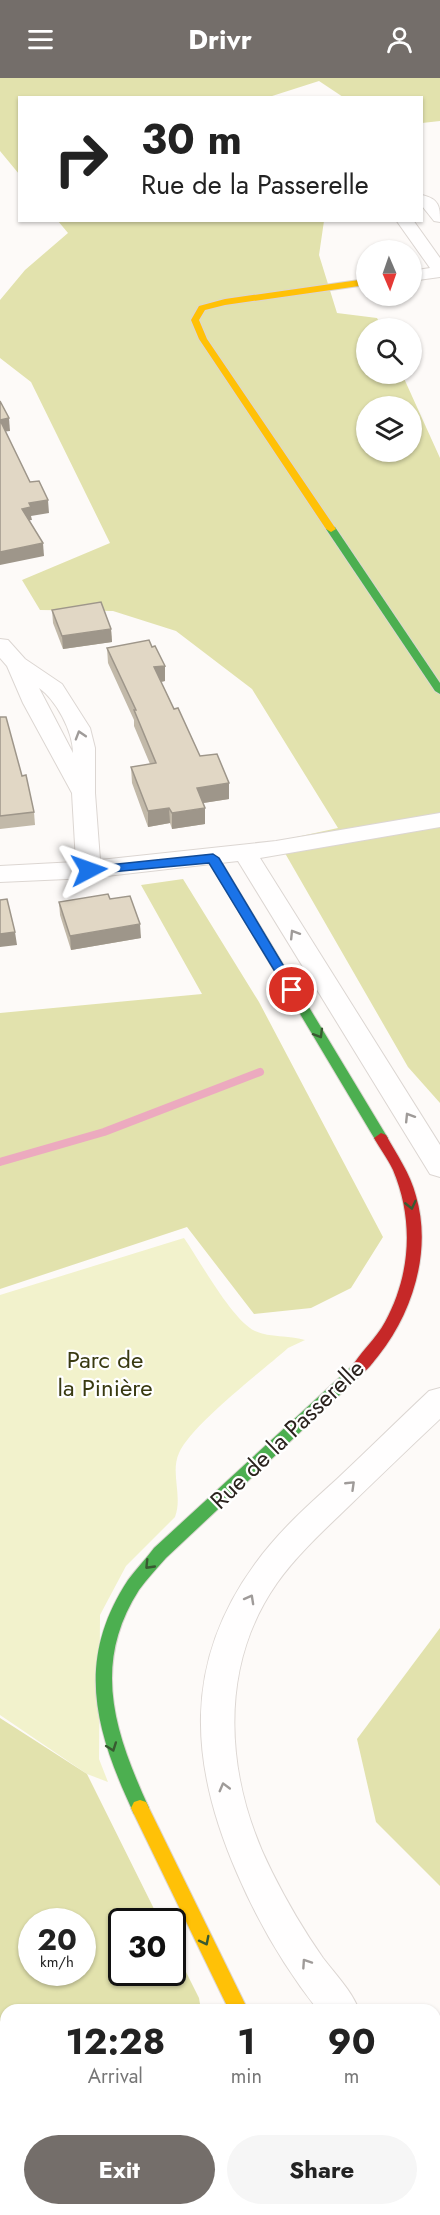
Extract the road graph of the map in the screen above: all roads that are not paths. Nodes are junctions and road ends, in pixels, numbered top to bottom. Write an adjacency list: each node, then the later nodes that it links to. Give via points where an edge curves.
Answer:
1 (423, 201): 2 (street)
2 (440, 217)
3 (405, 222): 4 (street)
4 (440, 271): 5 (street)
5 (422, 274)
6 (356, 283): 8 (street, via 225,302 201,308 195,320 203,339)
7 (0, 645): 12 (street, via 17,664 82,792)
8 (440, 691)
9 (440, 820): 10 (street, via 339,841)
10 (245, 854): 11 (street); 14 (street, one-way to 10)
11 (213, 858): 12 (street); 16 (street, Rue de la Passerelle, one-way to 16, via 396,1162 412,1205 416,1238 407,1292 383,1340 348,1378 140,1574 119,1608 106,1649 102,1692 109,1738 130,1789)
12 (89, 870): 13 (street)
13 (0, 874)
14 (440, 1167)
15 (440, 1400): 17 (street, one-way to 15, via 276,1916 231,1812 217,1740 221,1681 240,1619 271,1566)
16 (236, 2004)
17 (336, 2004)

